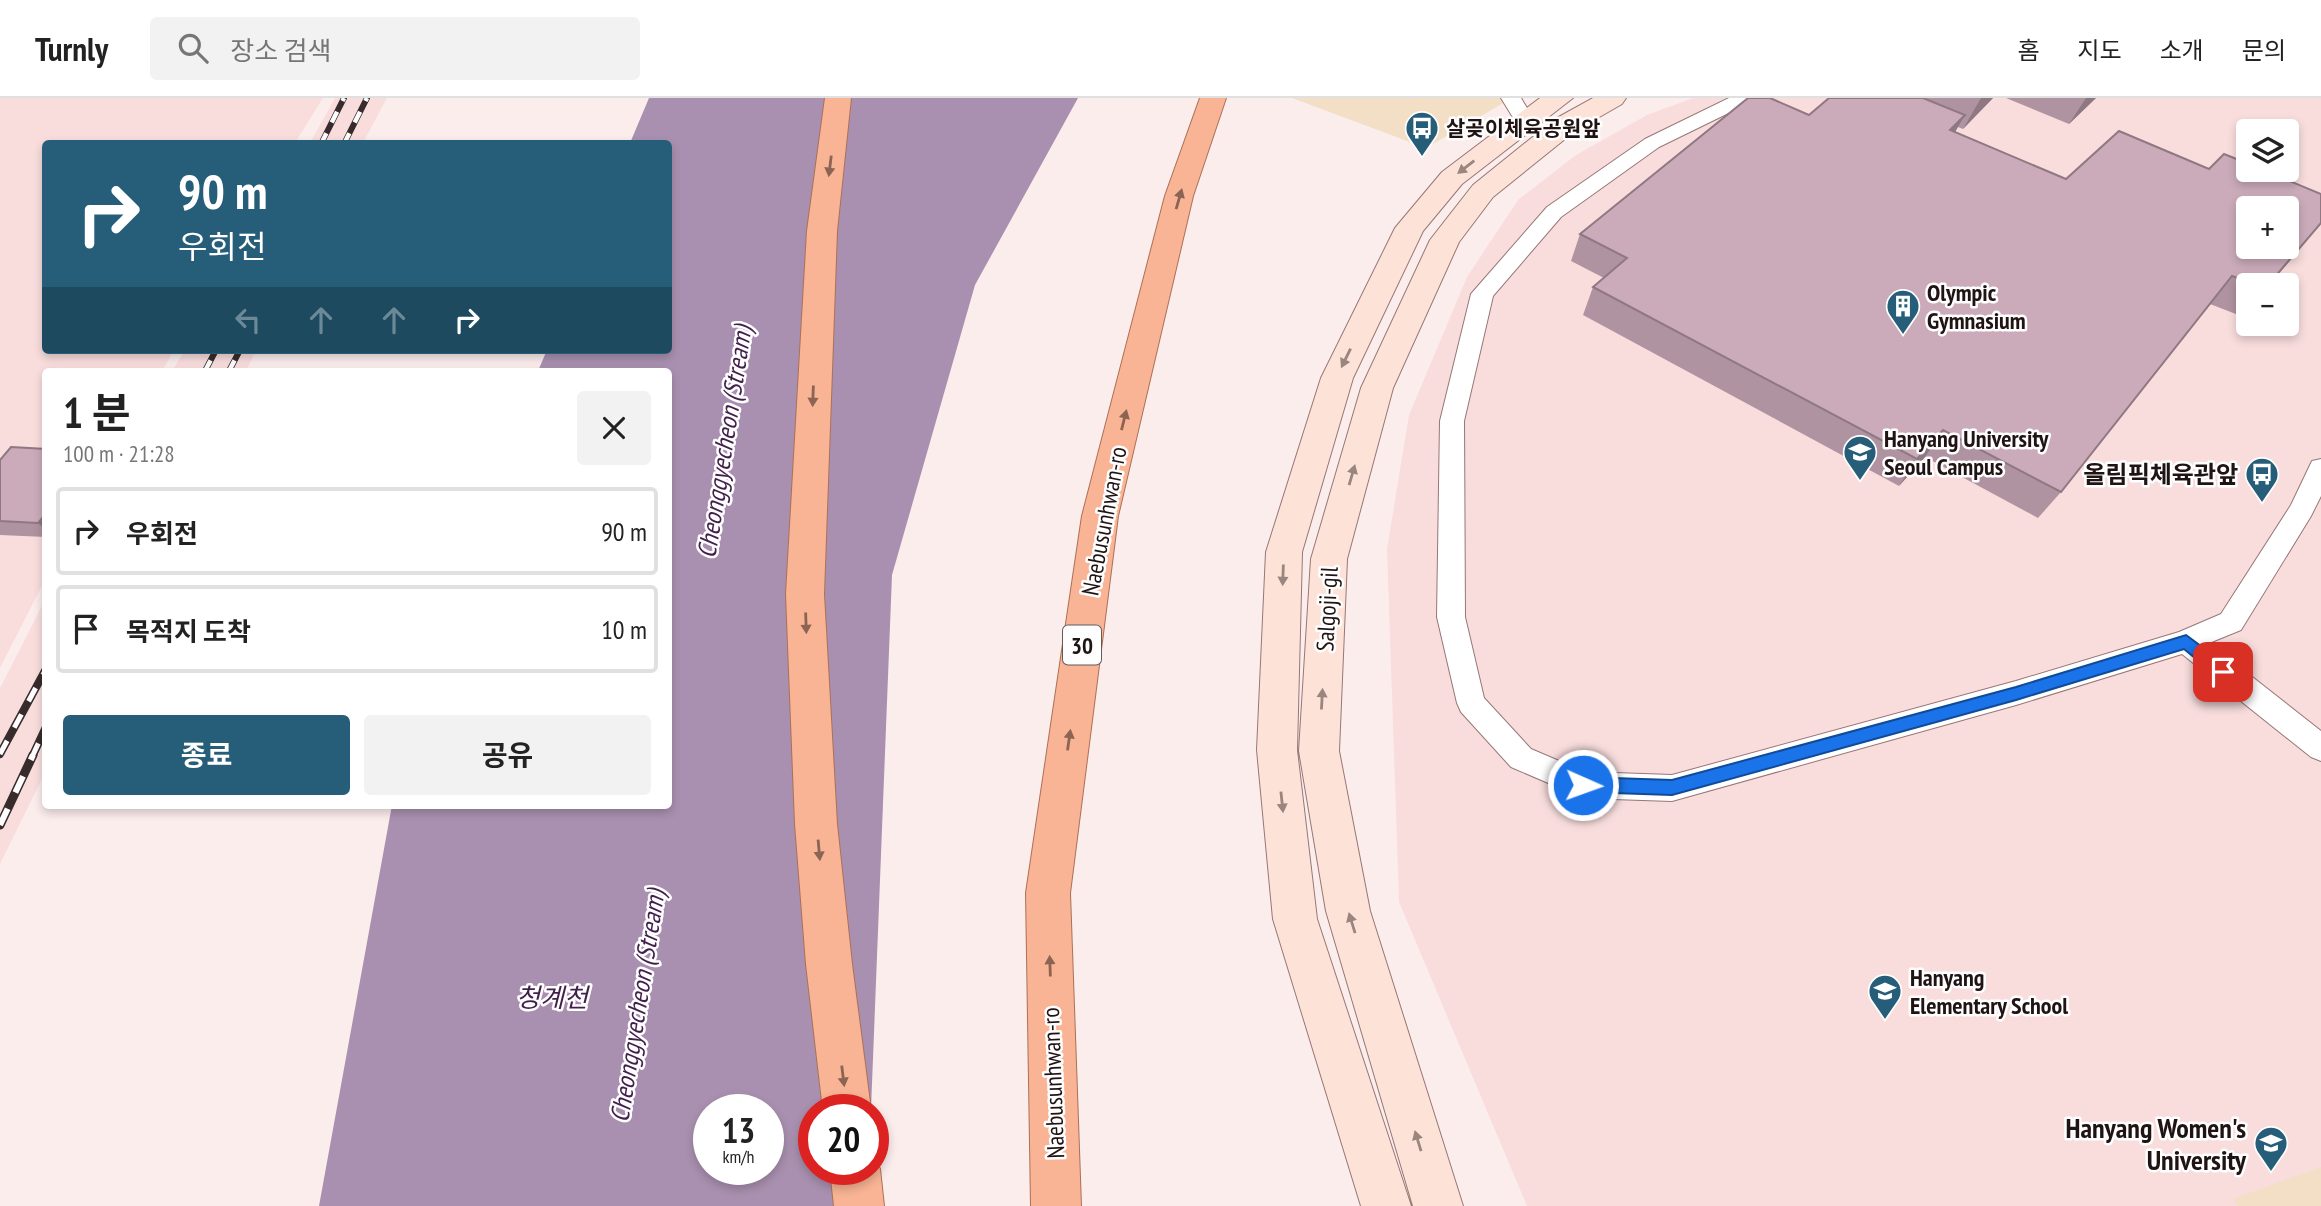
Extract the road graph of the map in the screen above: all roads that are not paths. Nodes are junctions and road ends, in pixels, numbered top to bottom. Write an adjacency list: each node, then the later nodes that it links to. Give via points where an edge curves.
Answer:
1 (838, 98): 10 (highway, one-way to 10, via 822,231 805,594 816,824)
2 (1213, 98): 13 (highway, Naebusunhwan-ro / 30, one-way to 2, via 1048,894 1098,530 1179,196)
3 (1560, 98): 6 (main road, Salgoji-gil)
4 (1613, 98): 15 (main road, Salgoji-gil, one-way to 4, via 1348,911 1319,751 1329,559 1377,388 1445,240 1483,191 1565,125)
5 (1744, 98): 8 (lane, via 1652,143 1554,212 1482,294 1452,421 1451,617 1471,703 1521,758 1583,785 1672,788)
6 (1518, 109): 14 (main road, Salgoji-gil, one-way to 14, via 1410,229 1337,378 1284,552 1277,750 1294,919)
7 (2321, 468): 8 (lane, via 2302,509 2231,622)
8 (2186, 641): 9 (lane)
9 (2321, 748)
10 (845, 1094)
11 (857, 1185): 12 (highway)
12 (859, 1206)
13 (1056, 1206)
14 (1386, 1206)
15 (1438, 1206)

